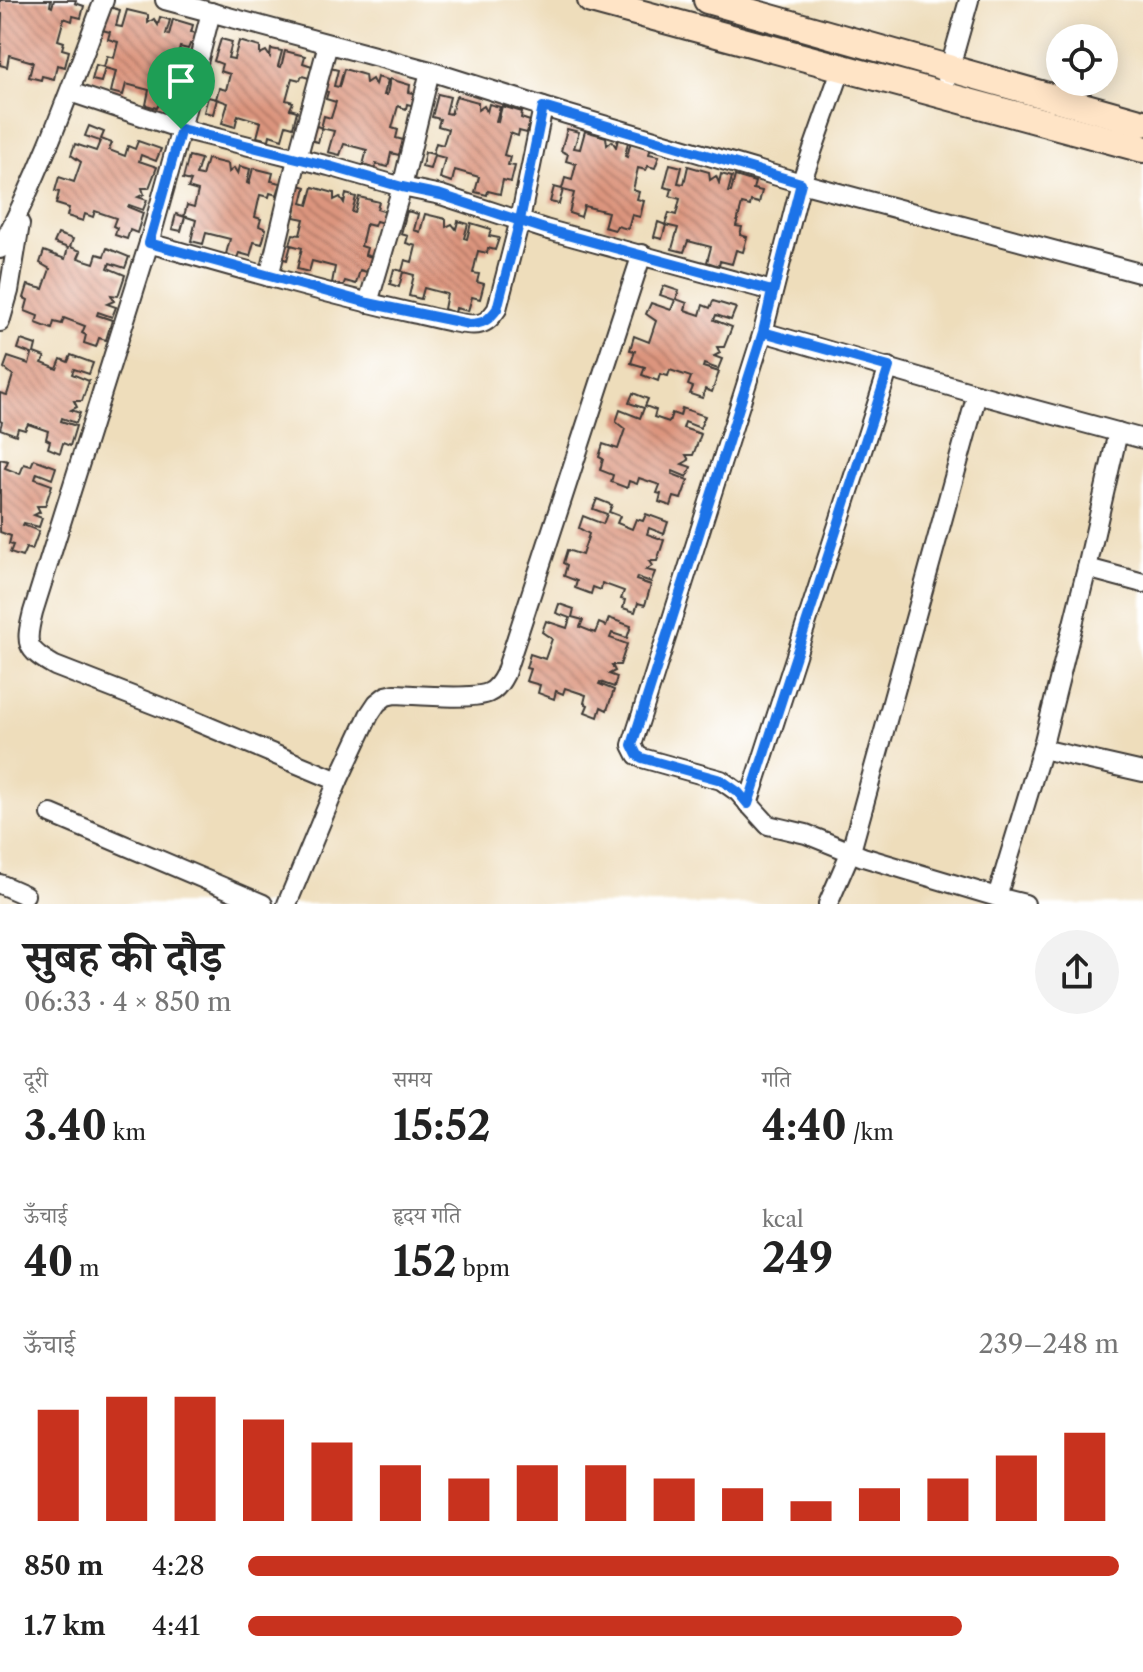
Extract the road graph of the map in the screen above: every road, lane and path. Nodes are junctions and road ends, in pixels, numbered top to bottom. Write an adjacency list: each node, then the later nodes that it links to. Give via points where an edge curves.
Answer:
1 (104, 0): 11 (street)
2 (165, 0): 6 (street)
3 (591, 0): 8 (street)
4 (707, 0): 9 (street)
5 (969, 0): 9 (street)
6 (211, 12): 7 (street); 15 (street)
7 (328, 44): 10 (street); 17 (street)
8 (842, 67): 12 (street); 18 (street)
9 (950, 68): 12 (street); 14 (street)
10 (430, 71): 13 (street); 19 (street)
11 (70, 92): 15 (street); 20 (street)
12 (943, 95): 16 (street)
13 (543, 107): 18 (street); 21 (street)
14 (1142, 118)
15 (181, 129): 17 (street); 22 (street)
16 (1143, 149)
17 (297, 159): 19 (street); 26 (street)
18 (801, 183): 25 (street); 27 (street)
19 (402, 187): 21 (street); 28 (street)
20 (24, 205): 23 (street); 29 (street)
21 (520, 220): 24 (street); 28 (street, via 490,319 469,324)
22 (149, 243): 26 (street); 39 (street, via 33,612 29,648 55,666)
23 (0, 249)
24 (642, 254): 27 (street); 39 (street, via 501,682 486,694 470,696 386,696 369,715)
25 (1143, 274)
26 (269, 277): 28 (street)
27 (772, 291): 30 (street)
28 (368, 303)
29 (0, 322)
30 (763, 332): 31 (street); 40 (street, via 632,745 642,758 721,780)
31 (889, 367): 32 (street); 40 (street)
32 (977, 394): 33 (street); 42 (street)
33 (1118, 432): 34 (street); 35 (street)
34 (1143, 439)
35 (1087, 568): 36 (street); 37 (street)
36 (1143, 583)
37 (1042, 749): 38 (street); 45 (street)
38 (1143, 772)
39 (338, 781): 47 (street)
40 (748, 804): 42 (street, via 768,825)
41 (51, 814): 46 (street)
42 (851, 851): 45 (street); 48 (street)
43 (0, 884): 44 (street)
44 (25, 895)
45 (997, 897): 49 (street)
46 (263, 904)
47 (287, 904)
48 (828, 904)
49 (1025, 904)

